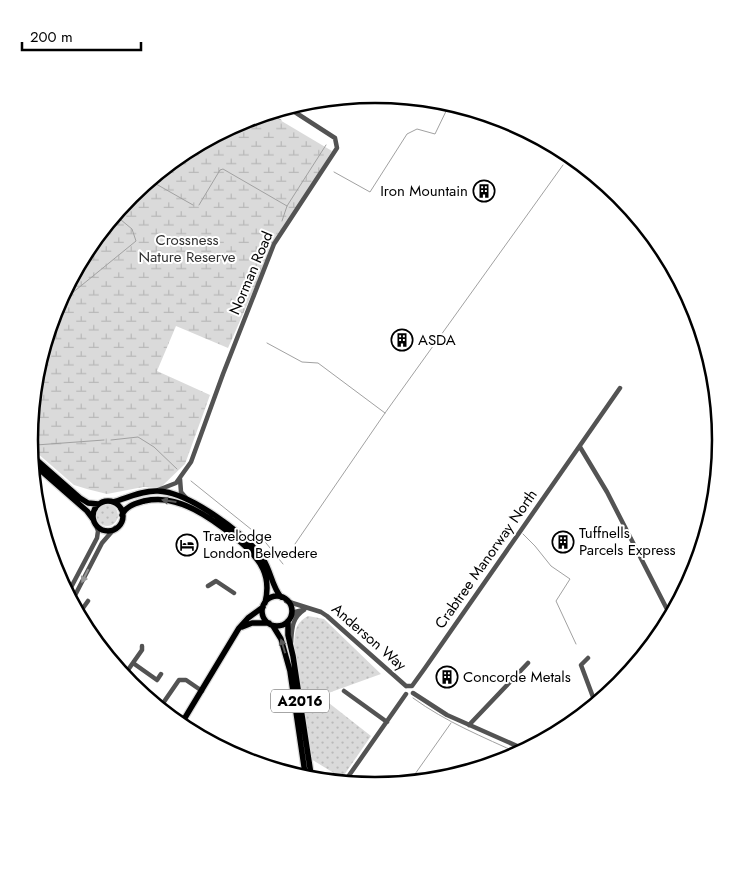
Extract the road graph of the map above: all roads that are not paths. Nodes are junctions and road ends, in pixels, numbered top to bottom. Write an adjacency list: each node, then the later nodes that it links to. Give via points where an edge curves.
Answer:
1 (296, 113): 7 (street, Norman Road, via 332,135 337,141 337,148 274,244 195,453)
2 (620, 388): 3 (street, Crabtree Manorway North)
3 (580, 447): 24 (street, via 607,492); 38 (street, Crabtree Manorway North)
4 (38, 461): 12 (main road, via 80,498)
5 (39, 469): 8 (main road)
6 (39, 472): 8 (main road)
7 (181, 476): 9 (street, via 172,486); 10 (street, via 181,492)
8 (58, 486): 14 (main road)
9 (157, 491): 10 (main road); 11 (main road)
10 (187, 500): 20 (main road, via 224,522 256,549 265,561 276,592)
11 (113, 502): 12 (main road); 13 (main road, via 120,507)
12 (98, 504): 14 (main road, via 94,512)
13 (122, 516): 15 (main road); 22 (main road, one-way to 13, via 267,582 258,560 231,535 197,511 174,501 148,500 126,508)
14 (95, 522): 15 (main road, via 105,530); 17 (street, via 97,538)
15 (115, 528): 19 (street, one-way to 19, via 99,549)
16 (208, 586): 18 (street, via 216,581)
17 (71, 587)
18 (234, 593)
19 (75, 595)
20 (284, 599): 22 (main road, via 273,597); 25 (street, Anderson Way); 26 (main road, via 291,608)
21 (87, 602): 23 (street)
22 (264, 605): 27 (main road, via 263,615); 28 (main road)
23 (83, 608)
24 (667, 609)
25 (306, 610): 26 (street, via 295,612); 30 (street, via 292,623); 37 (street, Anderson Way, via 321,612 332,619)
26 (289, 619): 27 (main road, via 282,626); 30 (main road, A2016)
27 (271, 624): 28 (main road, via 252,623); 50 (main road, A2016, one-way to 27, via 290,671 280,639)
28 (239, 628): 40 (main road)
29 (142, 646): 32 (street)
30 (290, 646): 51 (main road, A2016)
31 (588, 658): 44 (street, via 581,665)
32 (133, 663): 34 (street); 35 (street, via 157,680)
33 (528, 663): 48 (street)
34 (128, 670)
35 (161, 674)
36 (168, 684): 39 (street)
37 (406, 686): 38 (street); 43 (street)
38 (412, 686): 42 (street)
39 (173, 688): 40 (street, via 179,680 186,680); 45 (street)
40 (202, 691): 46 (main road)
41 (344, 691): 47 (street)
42 (413, 693): 43 (street); 48 (street)
43 (406, 694): 47 (street)
44 (593, 698)
45 (163, 703)
46 (184, 719)
47 (387, 722): 52 (street)
48 (469, 725): 49 (street)
49 (517, 746)
50 (305, 771)
51 (311, 772)
52 (348, 777)

